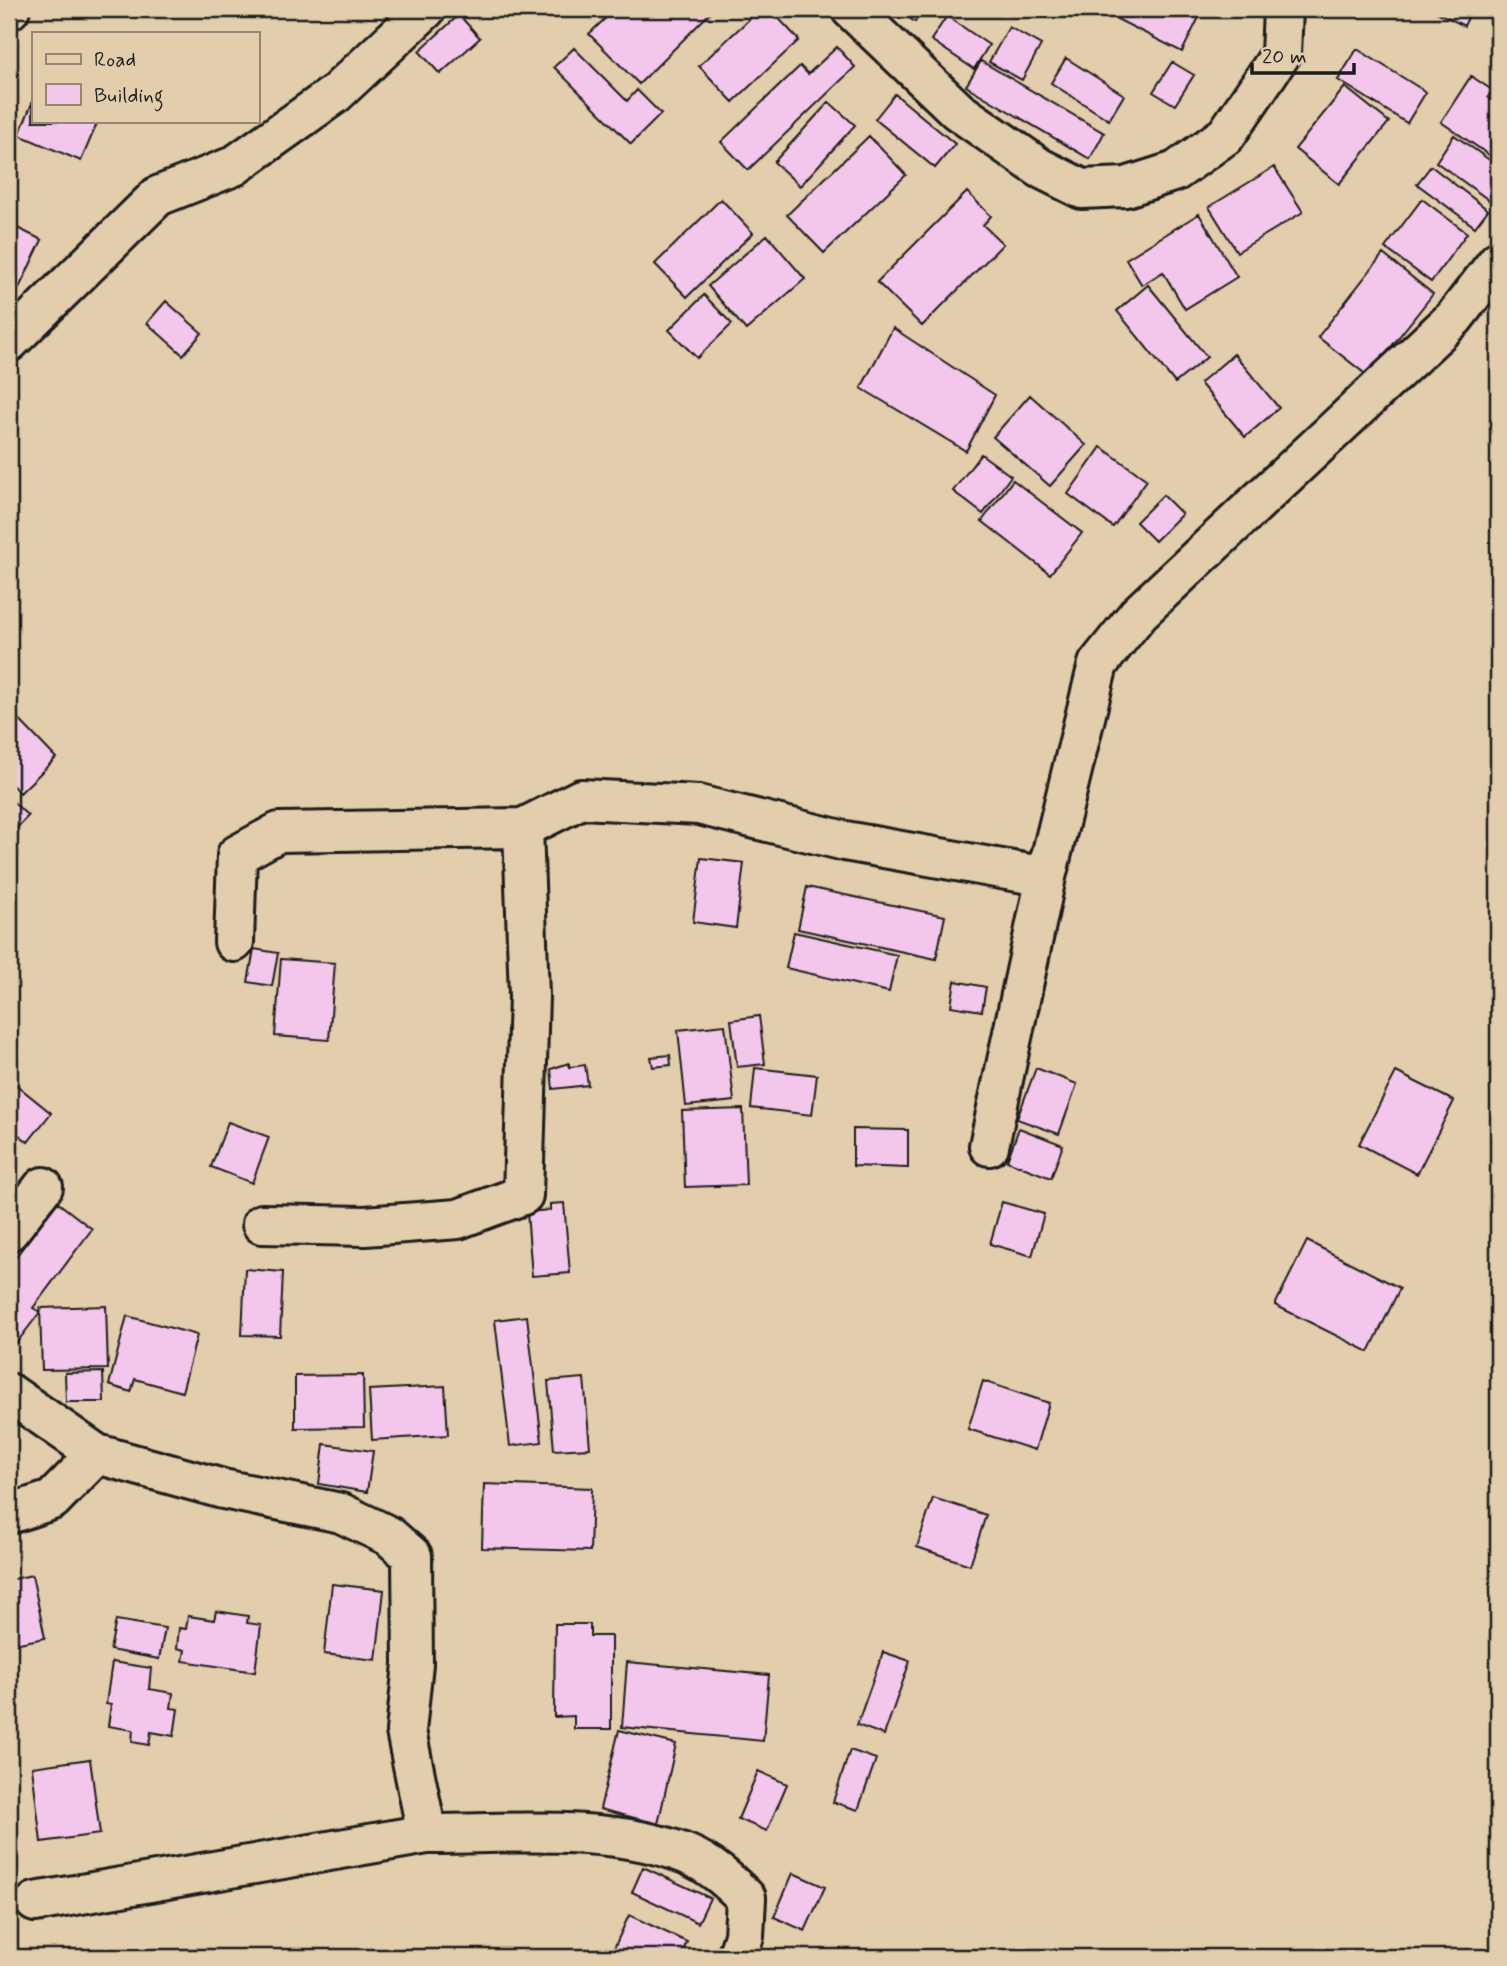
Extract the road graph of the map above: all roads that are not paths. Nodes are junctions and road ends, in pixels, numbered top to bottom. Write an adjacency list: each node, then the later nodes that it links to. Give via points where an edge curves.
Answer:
1 (426, 9): 5 (street, via 335,94 234,166 158,196)
2 (851, 9): 3 (street, via 958,111 1040,168 1082,189 1126,187 1176,171 1226,135 1282,54)
3 (1283, 9)
4 (1498, 261): 7 (street, via 1454,318 1139,612 1098,664)
5 (9, 342)
6 (523, 828): 7 (street, via 581,799 699,805 845,841); 8 (street, via 279,832 237,855); 11 (street, via 529,996 523,1195 458,1219 365,1226)
7 (1046, 877): 9 (street)
8 (234, 942)
9 (989, 1146)
10 (43, 1187): 12 (street)
11 (262, 1224)
12 (9, 1231)
13 (9, 1393): 14 (street)
14 (97, 1454): 15 (street, via 52,1500); 16 (street, via 223,1489 341,1513 389,1536 412,1556 412,1664 406,1731)
15 (9, 1514)
16 (426, 1834): 17 (street); 18 (street, via 627,1839 686,1854 722,1875 746,1898 744,1936)
17 (35, 1902)
18 (737, 1957)

